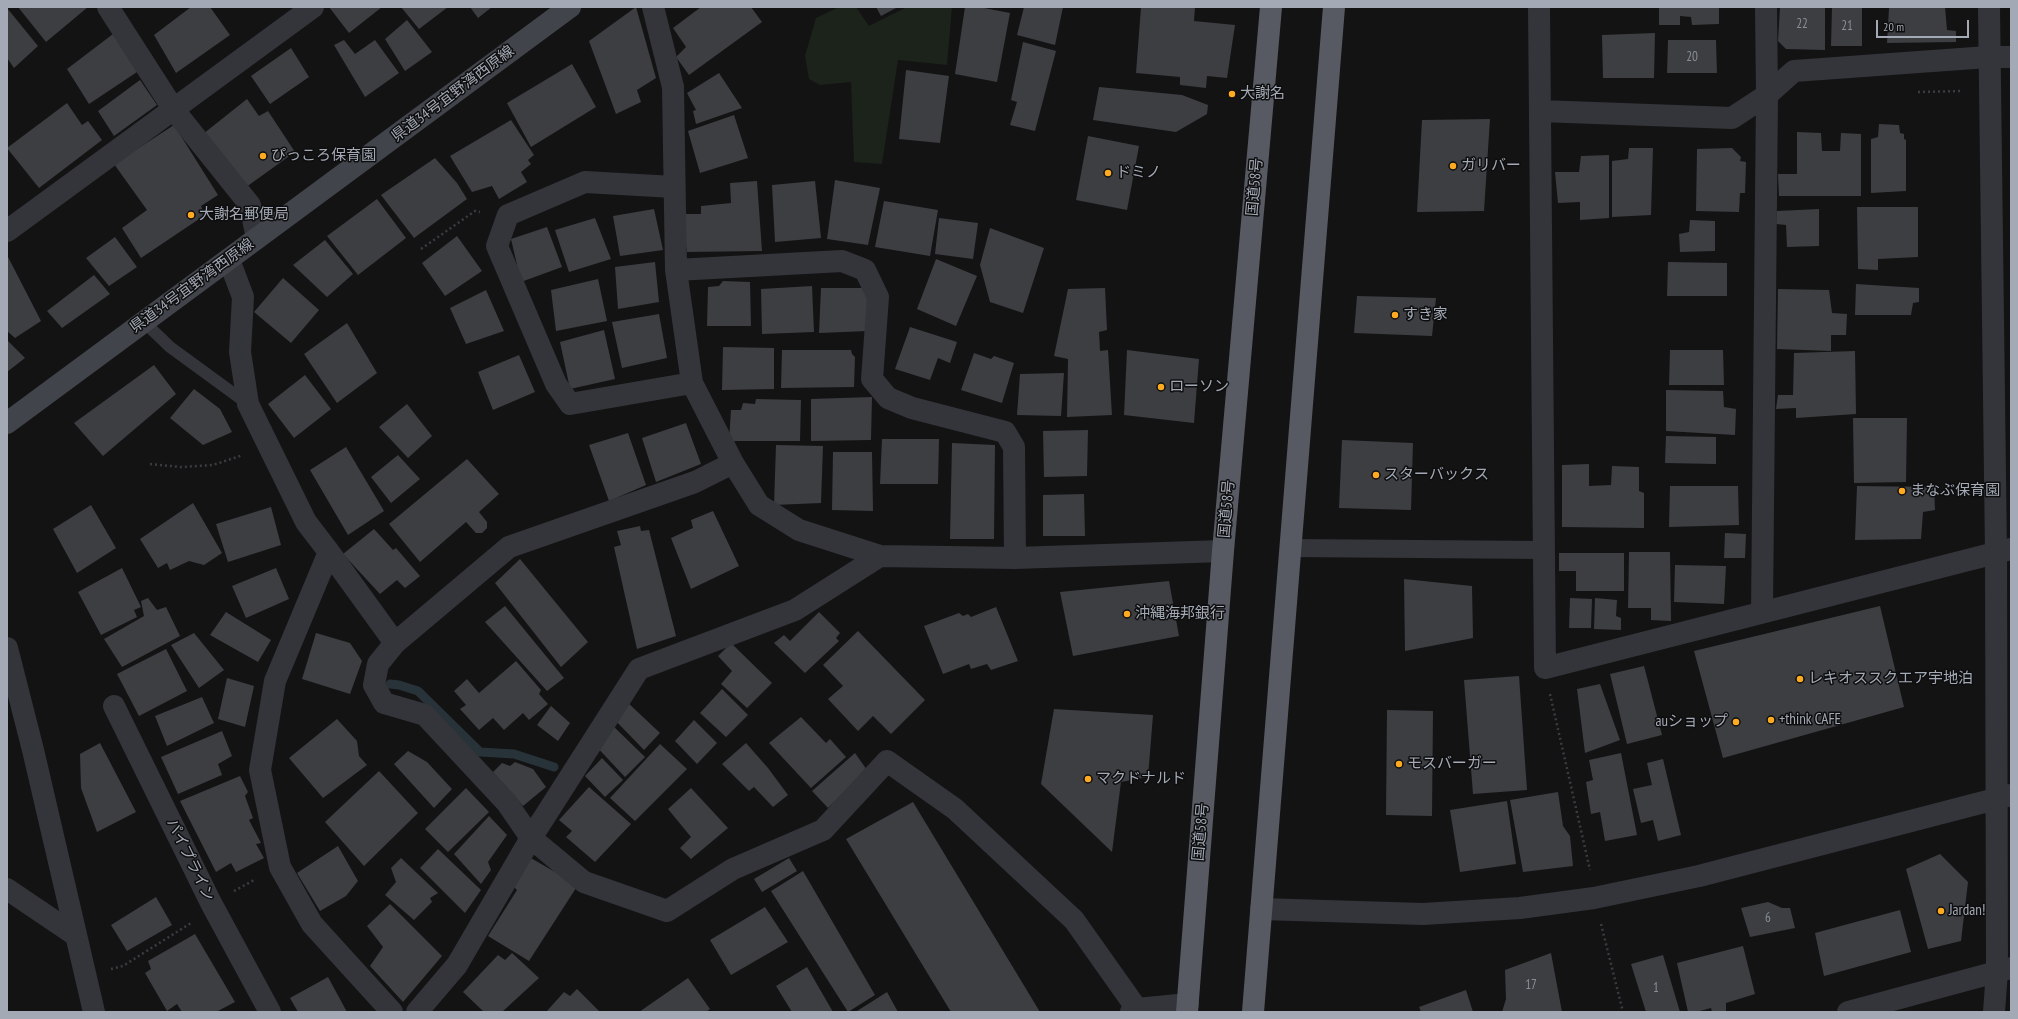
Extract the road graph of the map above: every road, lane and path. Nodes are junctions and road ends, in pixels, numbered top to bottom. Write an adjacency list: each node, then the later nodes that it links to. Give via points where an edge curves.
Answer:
1 (108, 7): 13 (street)
2 (313, 7): 13 (street)
3 (570, 7): 18 (main road, 県道34号宜野湾西原線)
4 (653, 7): 15 (street, via 672,87)
5 (1271, 7): 31 (highway, 国道58号)
6 (1334, 7): 29 (highway)
7 (1539, 7): 14 (street)
8 (1766, 7): 12 (street)
9 (1989, 7): 10 (street)
10 (1988, 57): 11 (street); 12 (street, via 1794,71); 32 (street)
11 (2011, 57)
12 (1767, 95): 14 (street, via 1732,118); 36 (street)
13 (174, 110): 17 (street); 18 (street, via 250,205)
14 (1540, 111): 30 (street)
15 (674, 187): 16 (street, via 585,182); 21 (street)
16 (508, 215): 19 (path, via 475,211); 23 (street, via 497,246 556,384 570,404)
17 (7, 231)
18 (257, 238): 20 (main road, 県道34号宜野湾西原線)
19 (421, 249)
20 (229, 260): 22 (main road, 県道34号宜野湾西原線); 24 (street, via 243,297 240,352)
21 (676, 270): 23 (street); 35 (street, via 842,261 865,270 878,297 872,379 888,398 912,408 1005,432 1014,447)
22 (144, 322): 24 (lane, via 170,347); 25 (main road, 県道34号宜野湾西原線)
23 (692, 383): 27 (street)
24 (248, 404): 26 (street)
25 (7, 423)
26 (268, 446): 28 (path, via 213,465 181,467); 33 (street, via 306,522)
27 (733, 463): 34 (street, via 759,505 799,530); 37 (street, via 695,482 509,546)
28 (150, 464)
29 (1290, 548): 30 (street); 47 (highway)
30 (1543, 550): 39 (street)
31 (1223, 551): 35 (street); 51 (highway, 国道58号)
32 (2003, 551): 36 (street); 41 (street)
33 (329, 552): 37 (street); 43 (street, via 276,681 260,770)
34 (880, 556): 35 (street); 42 (street, via 795,610 639,669)
35 (1015, 558)
36 (1762, 611): 39 (street)
37 (395, 643): 42 (street, via 378,664 374,685 384,703 425,715 507,803)
38 (7, 648): 48 (street)
39 (1544, 668): 45 (path)
40 (114, 706): 46 (street, パイプライン)
41 (2003, 797): 45 (street, via 1699,876); 49 (street)
42 (531, 838): 52 (street, via 584,882 666,911 733,869 823,830 887,761 955,809 1074,920); 56 (street, via 457,965)
43 (280, 867): 46 (path); 55 (street, via 312,924)
44 (7, 889): 48 (street)
45 (1594, 898): 47 (street, via 1520,908 1423,914); 58 (path)
46 (212, 906): 50 (path, via 123,966); 54 (street, パイプライン)
47 (1261, 909): 57 (highway)
48 (75, 935): 50 (street)
49 (2004, 969): 59 (street); 60 (street)
50 (85, 976): 53 (street)
51 (1188, 1008): 52 (street)
52 (1134, 1011)
53 (94, 1012)
54 (270, 1012)
55 (392, 1012)
56 (417, 1012)
57 (1253, 1012)
58 (1623, 1012)
59 (1848, 1012)
60 (1994, 1012)

